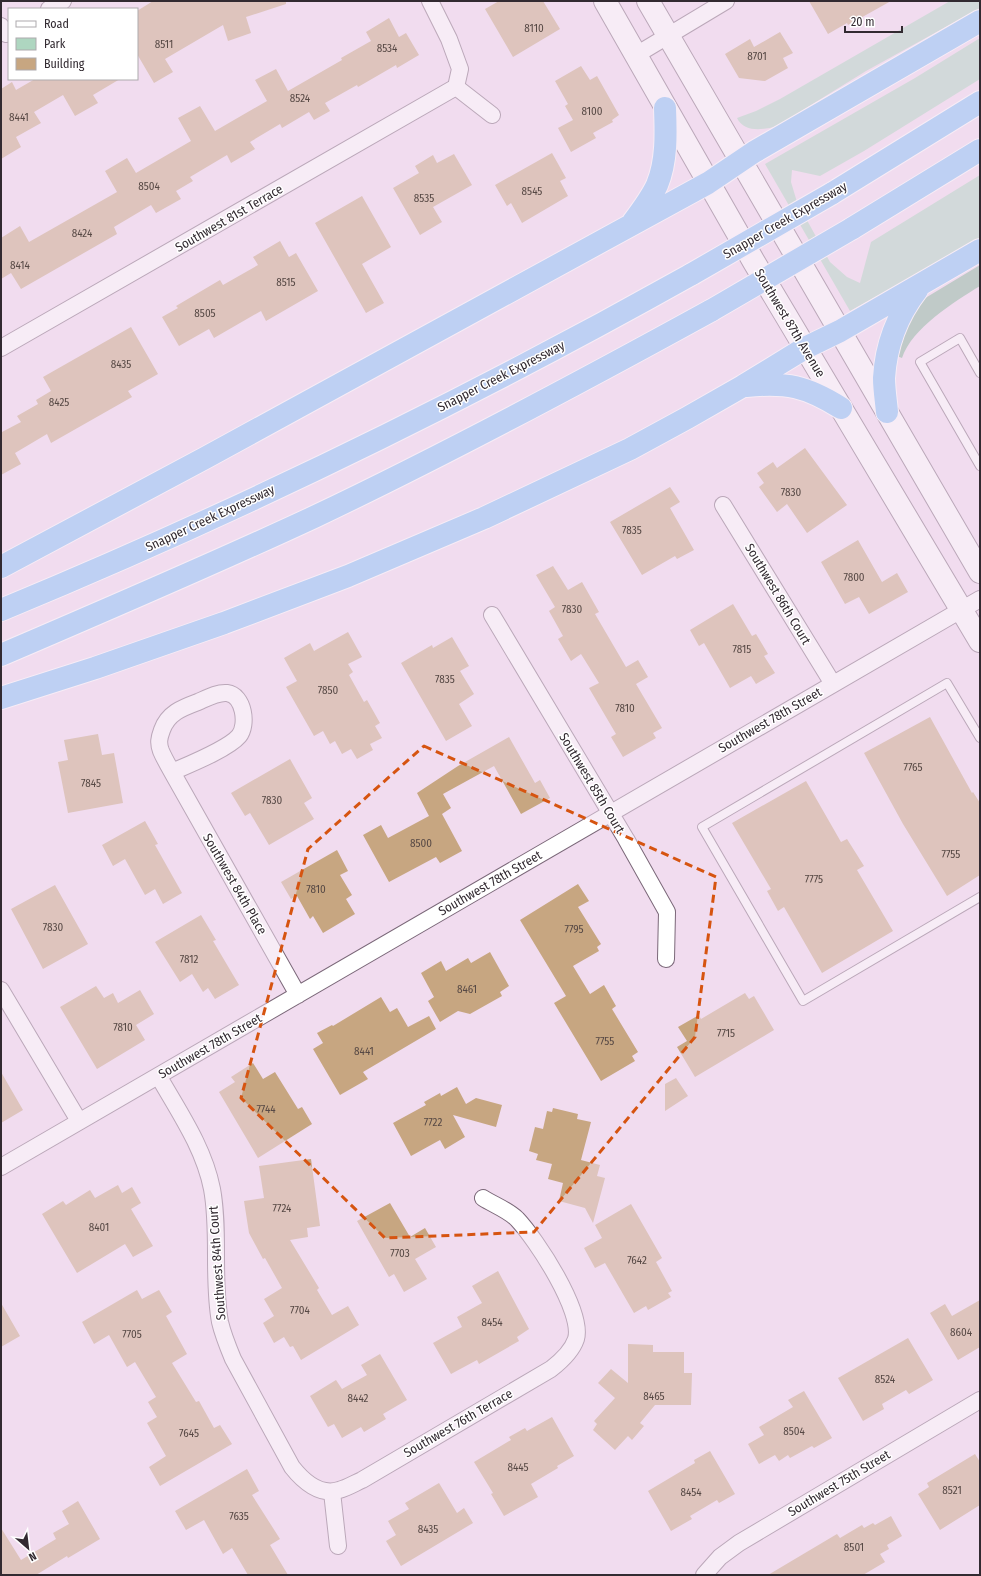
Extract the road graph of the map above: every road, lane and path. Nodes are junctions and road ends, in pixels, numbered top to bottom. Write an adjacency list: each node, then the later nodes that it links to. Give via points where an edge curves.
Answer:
1 (63, 1): 6 (street)
2 (430, 1): 10 (street, via 449,39 460,70)
3 (605, 1): 9 (main road, Southwest 87th Avenue)
4 (648, 1): 8 (main road)
5 (726, 1): 8 (street)
6 (51, 8)
7 (980, 21): 15 (highway)
8 (668, 35): 9 (street); 15 (main road)
9 (636, 54): 12 (main road, Southwest 87th Avenue)
10 (456, 87): 13 (street); 21 (street, Southwest 81st Terrace)
11 (980, 102): 32 (highway, Snapper Creek Expressway, bridge, via 831,194 614,318 528,363 340,458 238,506)
12 (665, 108): 16 (main road, Southwest 87th Avenue); 17 (highway, via 666,134 662,172 657,186)
13 (492, 115)
14 (980, 150): 35 (highway, bridge, via 712,310 549,399 314,516)
15 (741, 161): 16 (highway); 20 (main road)
16 (708, 183): 17 (highway); 22 (main road, Southwest 87th Avenue)
17 (632, 224): 29 (highway, via 205,458)
18 (980, 250): 19 (highway)
19 (922, 284): 20 (highway); 26 (highway, via 907,304 890,338 884,379)
20 (840, 332): 22 (highway); 26 (main road)
21 (1, 348)
22 (805, 348): 24 (highway); 25 (main road, Southwest 87th Avenue)
23 (980, 374): 27 (lane, via 960,338 920,362)
24 (743, 386): 25 (highway, via 795,386 823,396); 37 (highway, via 630,449 470,524 355,573 224,624)
25 (841, 408): 31 (main road, Southwest 87th Avenue)
26 (887, 412): 30 (main road)
27 (980, 466)
28 (724, 505): 36 (street, Southwest 86th Court)
29 (1, 566)
30 (980, 572)
31 (971, 605): 34 (main road, Southwest 87th Avenue); 36 (street, Southwest 78th Street)
32 (1, 610)
33 (492, 615): 40 (street, Southwest 85th Court)
34 (980, 641)
35 (1, 655)
36 (833, 684): 40 (street, Southwest 78th Street)
37 (1, 698)
38 (980, 738): 41 (lane, via 947,683 702,827 803,1001)
39 (172, 772): 39 (street, Southwest 84th Place, via 220,749 239,736 243,714 234,697 228,693 220,693 184,707 164,723 158,739); 44 (street, Southwest 84th Place)
40 (610, 813): 42 (street, Southwest 85th Court, via 667,912); 44 (street, Southwest 78th Street)
41 (980, 897)
42 (666, 959)
43 (1, 990): 46 (street)
44 (298, 995): 45 (street, Southwest 78th Street)
45 (159, 1076): 46 (street, Southwest 78th Street); 50 (street, Southwest 84th Court, via 195,1141 208,1175 216,1220 217,1297 220,1320 233,1359 297,1474 317,1489)
46 (79, 1121): 47 (street, Southwest 78th Street)
47 (1, 1167)
48 (483, 1198): 50 (street, Southwest 76th Terrace, via 512,1214 543,1255 570,1302 576,1322 575,1342 564,1358 543,1374 362,1480)
49 (980, 1400): 52 (street, Southwest 75th Street, via 739,1543 720,1557)
50 (332, 1492): 51 (street)
51 (338, 1546)
52 (704, 1575)

